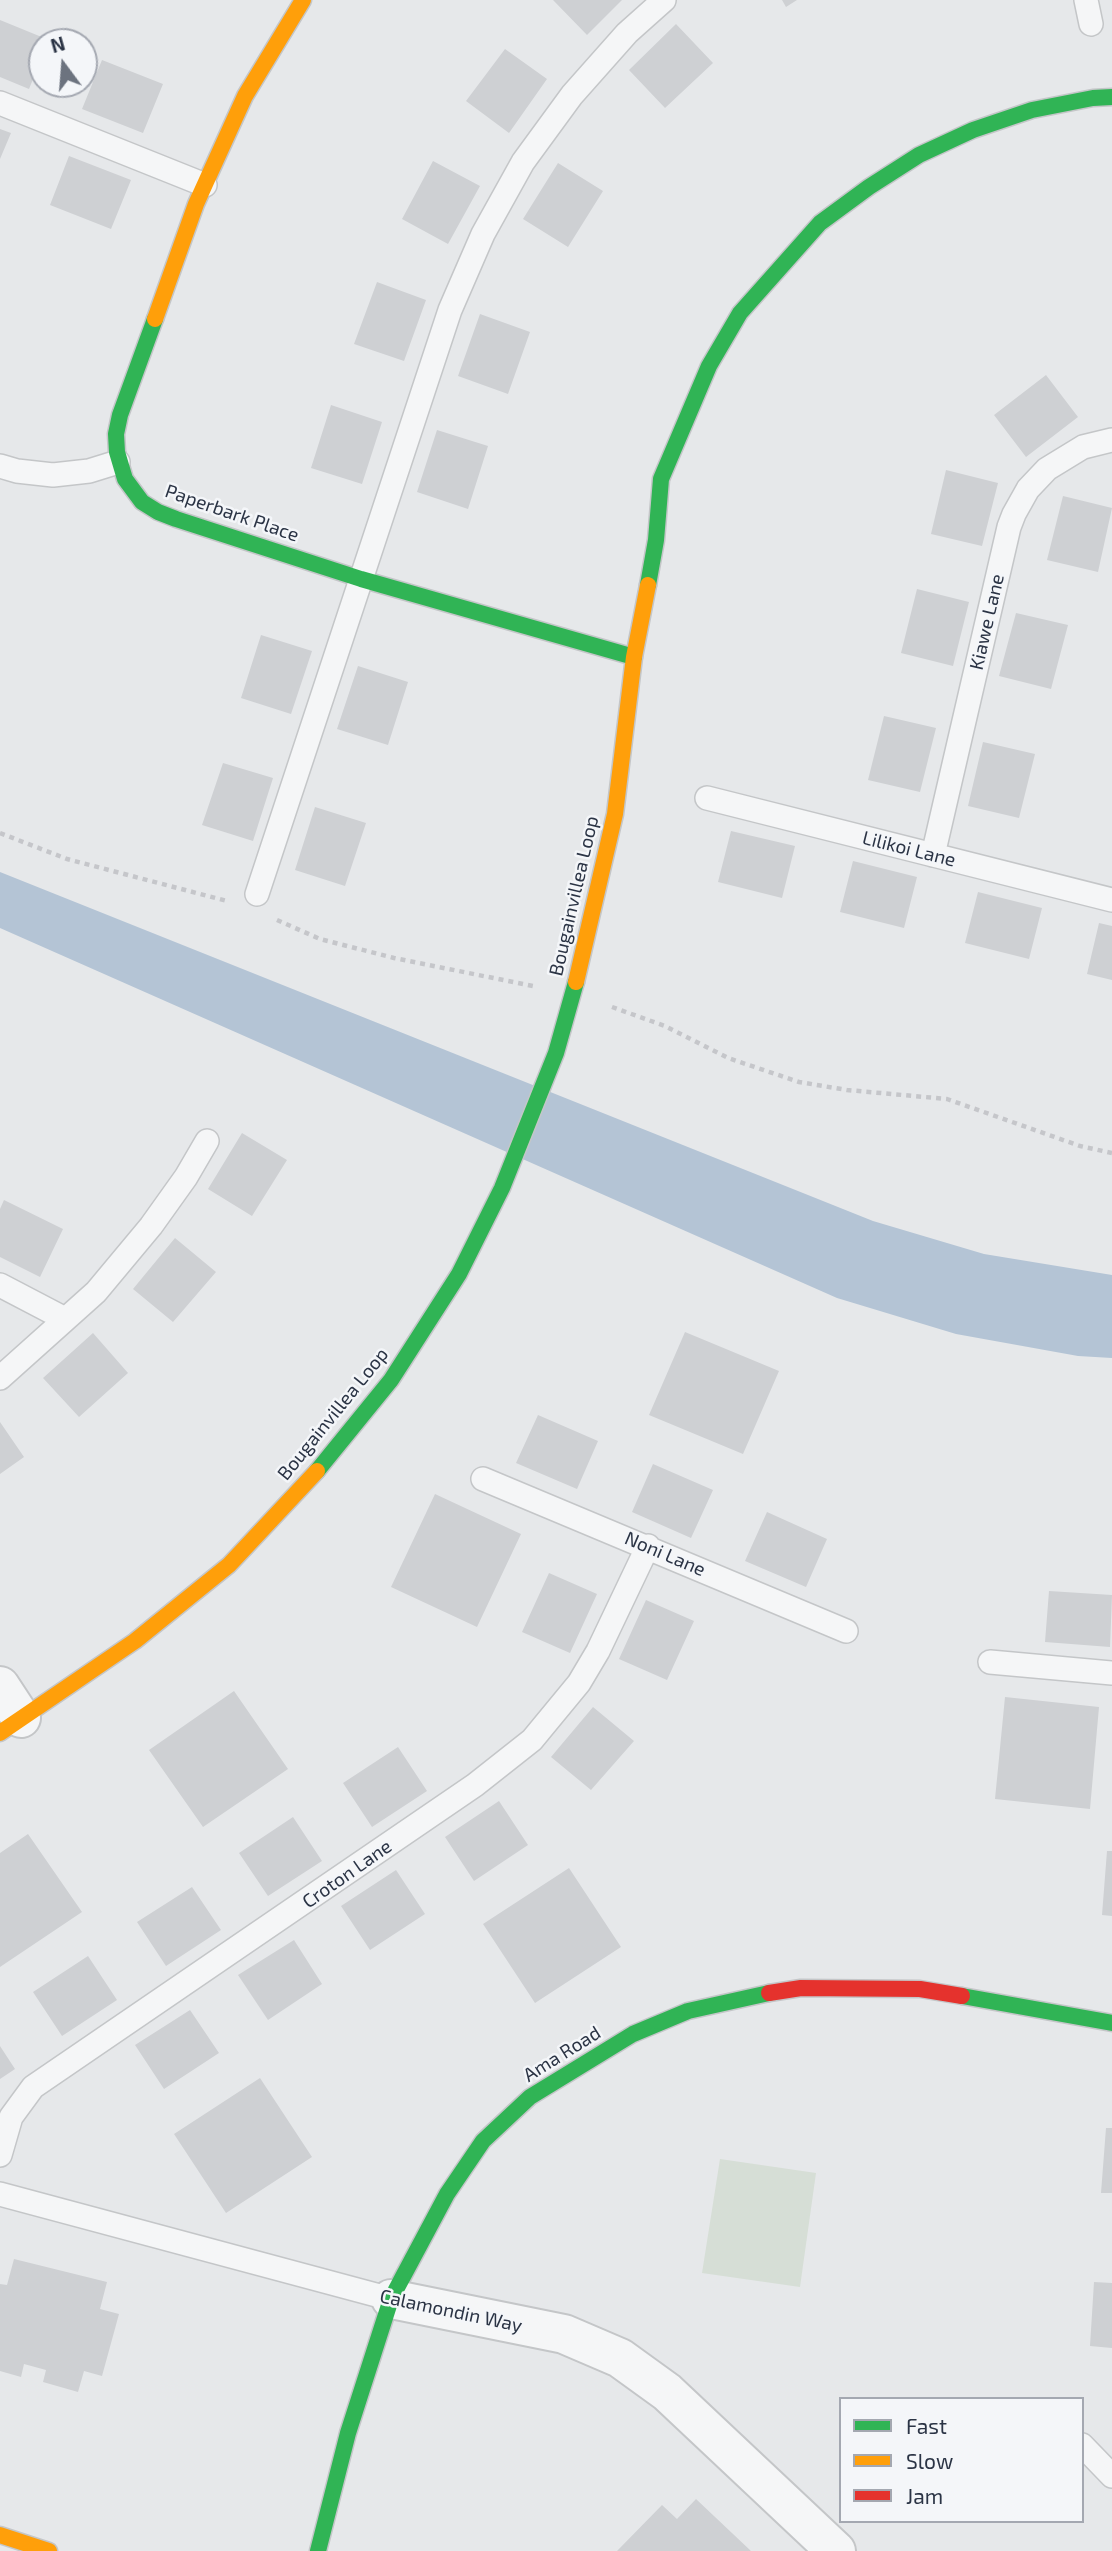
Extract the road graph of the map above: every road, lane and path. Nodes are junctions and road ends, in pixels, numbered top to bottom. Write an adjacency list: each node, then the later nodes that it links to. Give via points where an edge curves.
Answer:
1 (303, 0): 7 (street, Paperbark Place, via 245,96)
2 (664, 0): 11 (lane, via 627,33 572,95 523,162 483,234 450,310)
3 (1086, 0): 4 (lane)
4 (1091, 23)
5 (1112, 97): 12 (street, Bougainvillea Loop, via 1032,110 919,155 820,223 740,313 709,366 662,479)
6 (0, 103): 7 (lane)
7 (205, 185): 9 (street, Paperbark Place, via 120,415)
8 (1112, 440): 14 (lane, Kiawe Lane, via 1083,447 1047,469 1014,514)
9 (118, 461): 10 (lane, via 53,475); 11 (street, Paperbark Place, via 136,495 158,512)
10 (0, 466)
11 (361, 579): 12 (street, Paperbark Place); 15 (lane)
12 (635, 657): 29 (street, Bougainvillea Loop, via 614,814 573,996 556,1053 502,1188 459,1274 391,1380 315,1474 229,1565 135,1641)
13 (707, 798): 14 (lane, Lilikoi Lane)
14 (933, 855): 16 (lane, Lilikoi Lane)
15 (257, 894)
16 (1112, 900)
17 (601, 1004): 19 (path, via 633,1013 728,1058 799,1082 947,1099)
18 (207, 1141): 21 (lane, via 151,1226 96,1292)
19 (1112, 1153)
20 (0, 1285): 21 (lane)
21 (65, 1319): 22 (lane)
22 (0, 1378)
23 (483, 1479): 24 (lane, Noni Lane)
24 (648, 1546): 25 (lane, Noni Lane); 31 (lane, Croton Lane, via 579,1683 532,1740 475,1785 33,2088 11,2117)
25 (846, 1631)
26 (990, 1662): 27 (lane)
27 (1112, 1672)
28 (0, 1686): 29 (street)
29 (11, 1726)
30 (1112, 2023): 33 (street, Ama Road, via 920,1989 802,1988 688,2011 633,2034 577,2067 530,2098 483,2141 447,2194)
31 (0, 2155)
32 (0, 2194): 33 (lane, Calamondin Way)
33 (391, 2299): 38 (street, Ama Road, via 348,2433); 39 (street, Calamondin Way, via 564,2334 620,2358 667,2392)
34 (1084, 2447): 35 (lane)
35 (1112, 2476)
36 (0, 2535): 37 (street)
37 (49, 2551)
38 (318, 2551)
39 (836, 2551)

